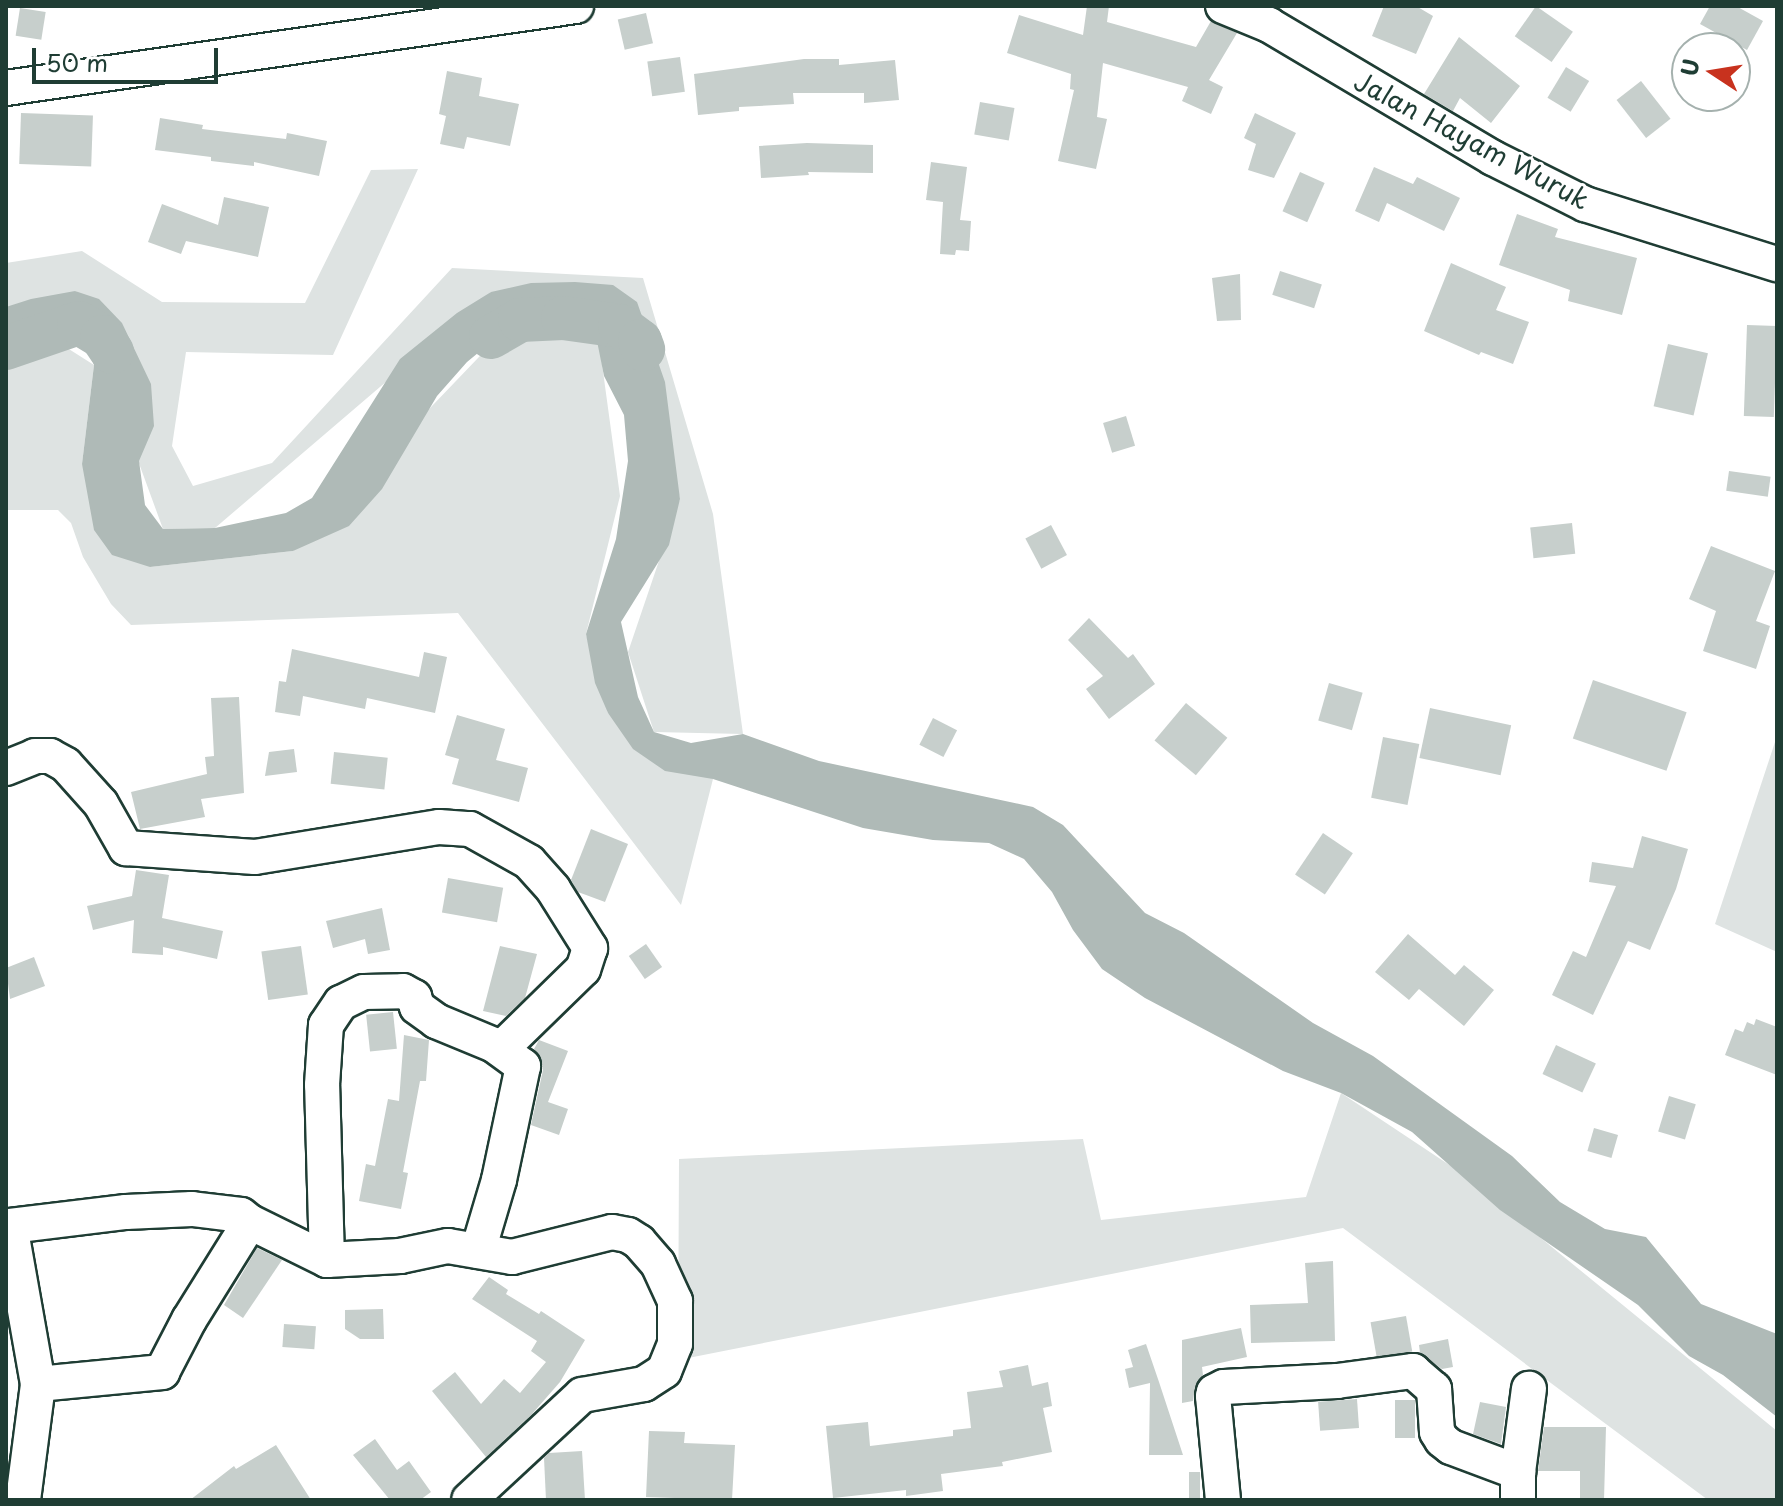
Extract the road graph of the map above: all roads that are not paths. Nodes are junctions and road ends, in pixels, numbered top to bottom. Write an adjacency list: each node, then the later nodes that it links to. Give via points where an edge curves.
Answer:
1 (576, 6): 3 (street)
2 (1223, 6): 4 (street, Jalan Hayam Wuruk, via 1269,25 1493,158 1585,204)
3 (6, 88)
4 (1777, 264)
5 (6, 768): 6 (street, via 35,756 50,756 66,765 101,804 126,848 255,857 439,827 470,829 529,862 590,948 583,969)
6 (501, 1049): 9 (street, via 523,1066 523,1079); 10 (street, via 436,1021 403,991 364,992 341,1003 326,1025 322,1085)
7 (8, 1212): 8 (street, via 192,1209 241,1215); 11 (street)
8 (250, 1222): 10 (street); 11 (street, via 162,1372)
9 (478, 1251): 10 (street, via 448,1246 400,1256); 15 (street, via 512,1257 600,1235 628,1235 658,1264 675,1301 675,1344 664,1371 644,1384 582,1395)
10 (327, 1260)
11 (38, 1384): 14 (street)
12 (1529, 1389): 13 (street)
13 (1518, 1486): 16 (street, via 1442,1440 1434,1389 1413,1371 1214,1392)
14 (23, 1500)
15 (469, 1500)
16 (1223, 1500)

